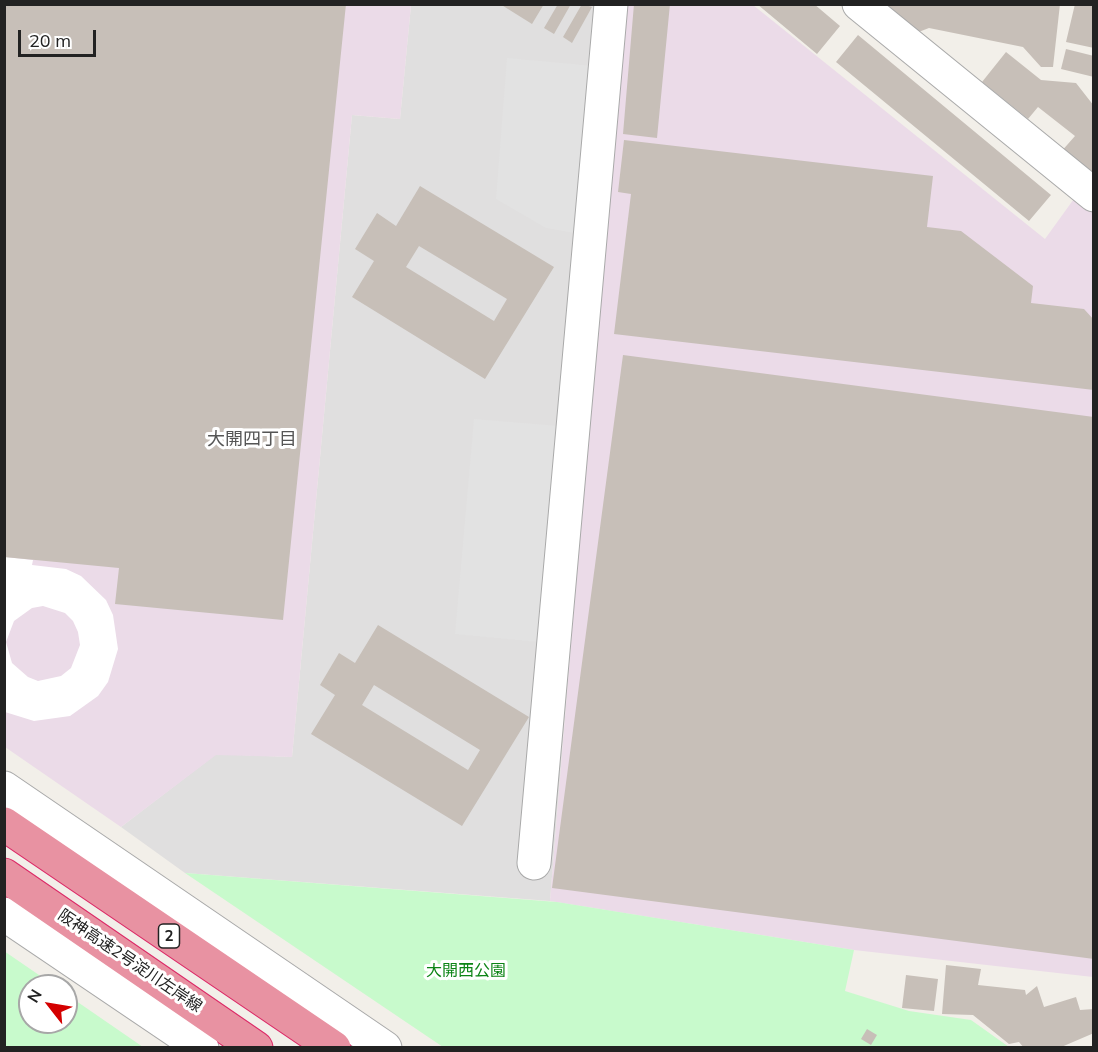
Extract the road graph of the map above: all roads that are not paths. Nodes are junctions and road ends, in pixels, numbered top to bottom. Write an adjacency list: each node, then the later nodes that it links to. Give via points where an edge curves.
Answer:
1 (611, 4): 6 (street)
2 (860, 4): 3 (street)
3 (1094, 195)
4 (4, 788): 12 (street)
5 (4, 824): 11 (highway, 2)
6 (534, 863)
7 (4, 875): 10 (highway, 阪神高速2号淀川左岸線)
8 (4, 914): 9 (street)
9 (202, 1047)
10 (256, 1047)
11 (334, 1047)
12 (385, 1047)

